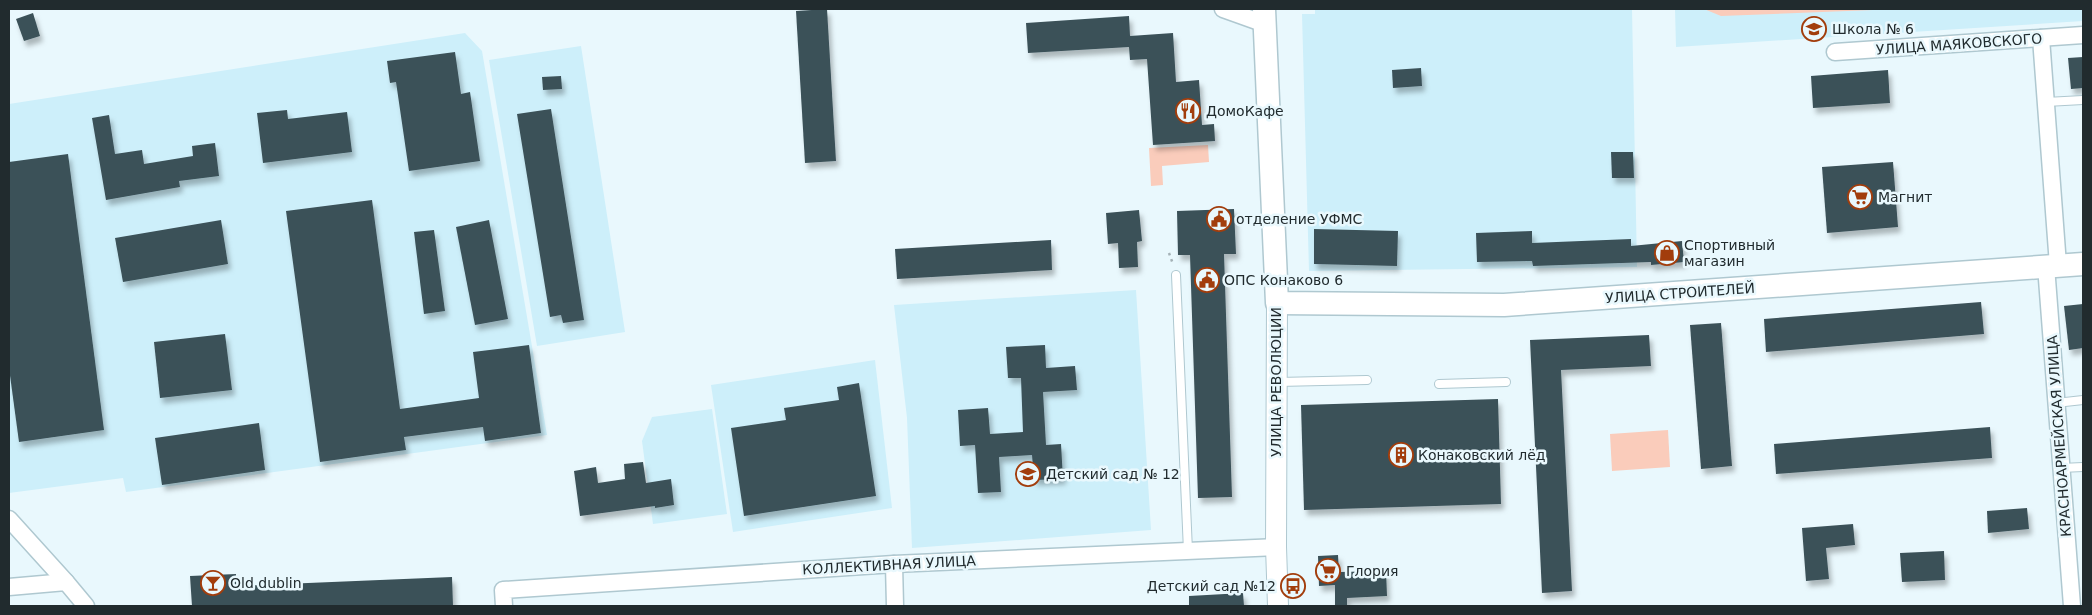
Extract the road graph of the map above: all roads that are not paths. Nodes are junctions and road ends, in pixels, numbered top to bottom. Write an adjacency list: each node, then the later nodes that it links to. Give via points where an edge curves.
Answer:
1 (1223, 9): 2 (street)
2 (1264, 16): 11 (main road, УЛИЦА РЕВОЛЮЦИИ)
3 (2083, 35): 4 (street, УЛИЦА МАЯКОВСКОГО)
4 (2041, 38): 5 (street, УЛИЦА МАЯКОВСКОГО); 7 (street, КРАСНОАРМЕЙСКАЯ УЛИЦА)
5 (1835, 52)
6 (2083, 100): 7 (lane)
7 (2046, 102): 9 (street, КРАСНОАРМЕЙСКАЯ УЛИЦА)
8 (2083, 264): 9 (main road, УЛИЦА СТРОИТЕЛЕЙ)
9 (2052, 266): 11 (main road, УЛИЦА СТРОИТЕЛЕЙ, via 1504,305); 17 (street, КРАСНОАРМЕЙСКАЯ УЛИЦА)
10 (1176, 275): 22 (lane)
11 (1277, 303): 13 (street, УЛИЦА РЕВОЛЮЦИИ)
12 (1367, 380): 13 (lane)
13 (1276, 382): 21 (street, УЛИЦА РЕВОЛЮЦИИ)
14 (1506, 382): 15 (lane)
15 (1439, 384)
16 (2083, 400): 17 (lane)
17 (2056, 403): 19 (street, КРАСНОАРМЕЙСКАЯ УЛИЦА)
18 (2083, 467): 19 (lane)
19 (2061, 468): 30 (street, КРАСНОАРМЕЙСКАЯ УЛИЦА)
20 (9, 519): 24 (street)
21 (1276, 546): 22 (street, КОЛЛЕКТИВНАЯ УЛИЦА); 29 (street, УЛИЦА РЕВОЛЮЦИИ)
22 (1188, 551): 23 (street, КОЛЛЕКТИВНАЯ УЛИЦА)
23 (894, 564): 26 (street, КОЛЛЕКТИВНАЯ УЛИЦА); 28 (street)
24 (66, 582): 25 (street); 27 (street)
25 (9, 587)
26 (503, 598)
27 (86, 606)
28 (895, 606)
29 (1278, 606)
30 (2072, 606)

